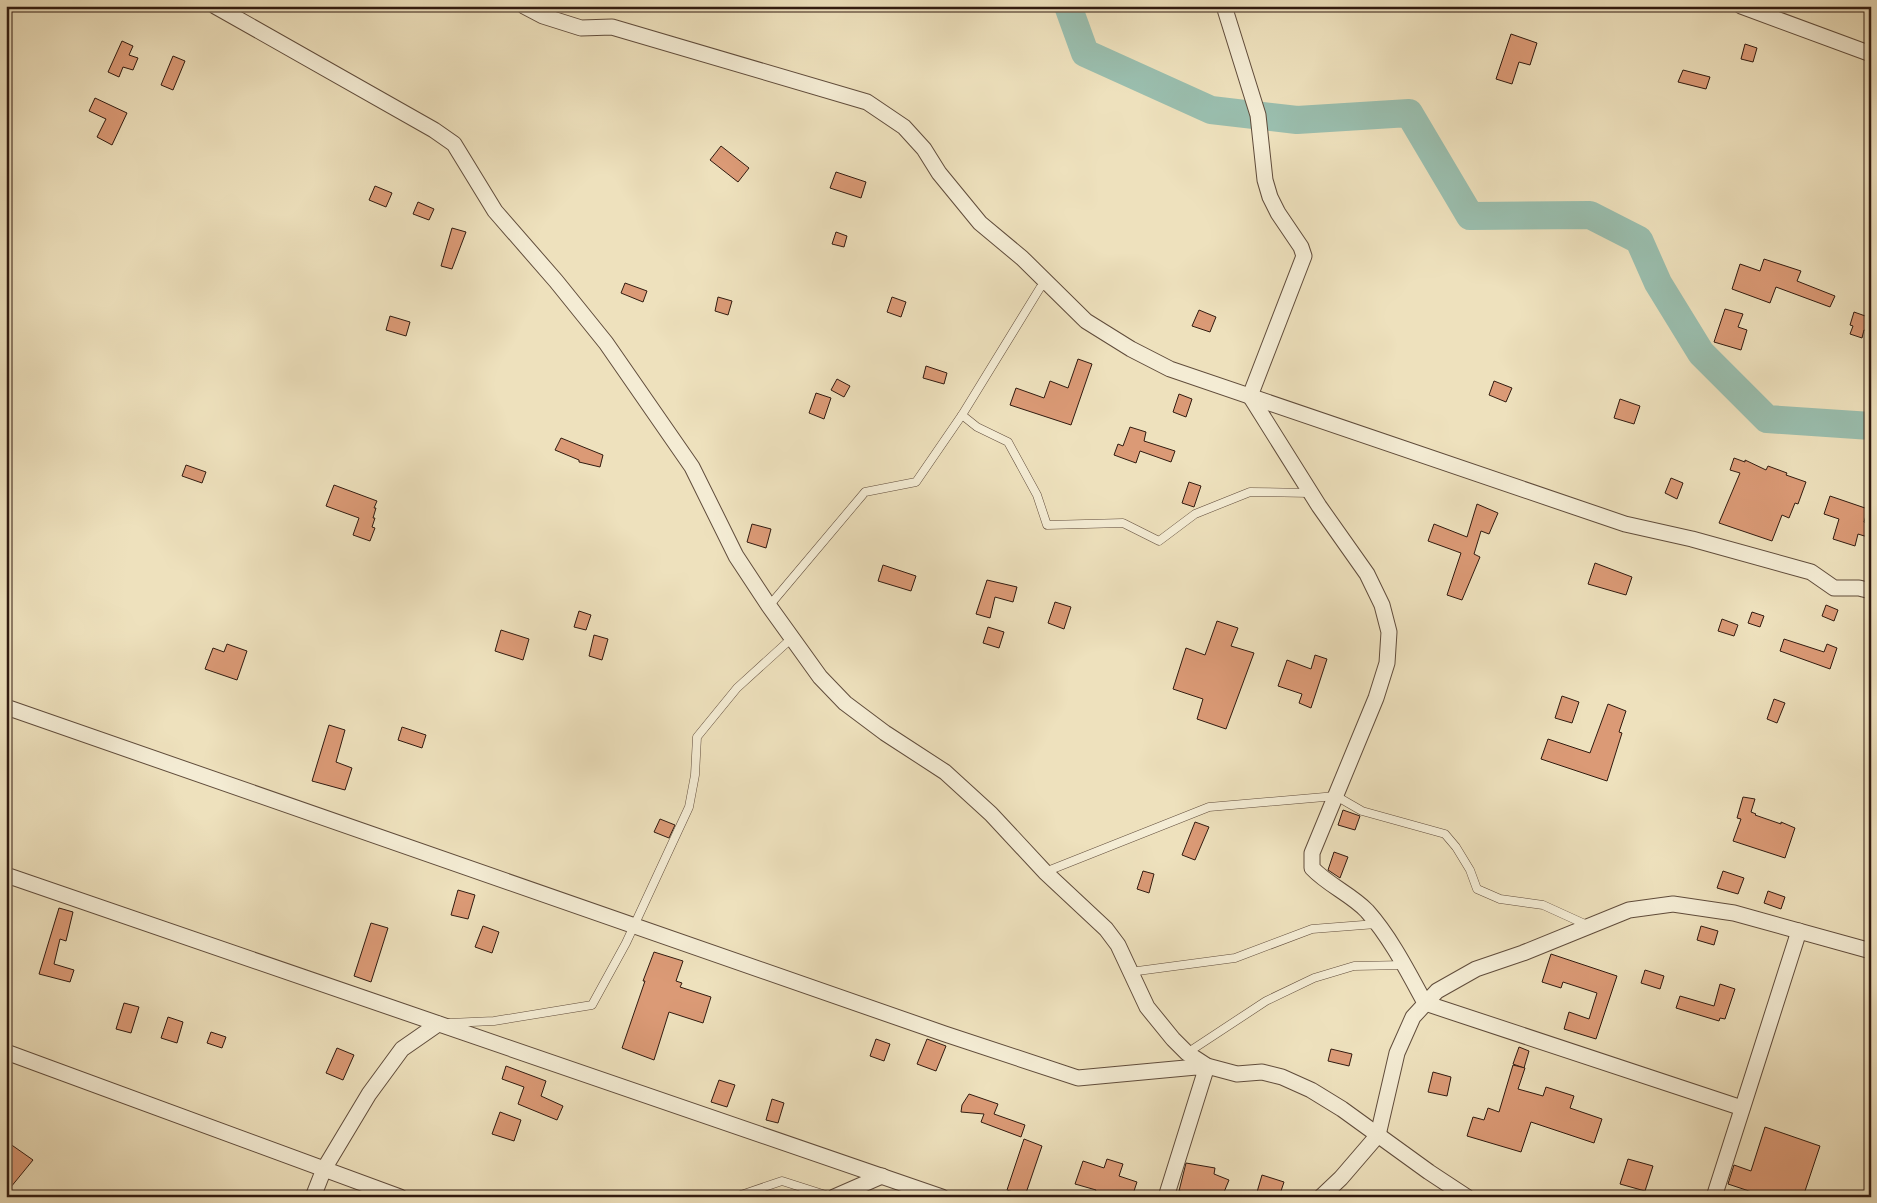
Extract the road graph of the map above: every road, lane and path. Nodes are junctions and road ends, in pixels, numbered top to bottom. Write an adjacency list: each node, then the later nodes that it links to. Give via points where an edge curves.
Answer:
1 (215, 6): 11 (street, via 454,144 495,211 606,343 692,467 736,556)
2 (524, 6): 6 (street, via 581,28 612,26 867,102 904,127 980,222)
3 (1224, 6): 7 (street, via 1258,115 1270,197 1302,247 1304,256)
4 (1741, 6): 5 (street)
5 (1871, 54)
6 (1047, 282): 7 (street, via 1086,321 1131,349 1170,369); 8 (lane, via 1040,288)
7 (1250, 396): 9 (street); 10 (street, via 1625,524 1811,572 1834,588 1859,588)
8 (962, 416): 9 (lane, via 976,427 1008,442 1037,495 1048,525 1122,523 1160,540 1195,514 1250,492); 11 (lane, via 916,482 865,492)
9 (1310, 493): 14 (street, via 1367,574 1382,605 1389,632 1387,663 1376,698)
10 (1871, 592)
11 (769, 606): 12 (street)
12 (792, 638): 15 (street, via 820,677 845,703 945,772 991,814); 18 (lane, via 737,688 697,737 689,807)
13 (6, 707): 18 (street)
14 (1336, 796): 15 (lane, via 1209,807); 17 (street, via 1312,853 1312,868 1366,910); 19 (lane, via 1362,811 1445,834 1456,846 1478,888 1500,899 1542,904)
15 (1045, 872): 23 (street, via 1106,929 1118,945)
16 (6, 875): 25 (street)
17 (1376, 924): 22 (street); 23 (lane, via 1312,929 1236,958)
18 (634, 926): 25 (lane, via 592,1005 494,1021); 28 (street, via 1078,1078)
19 (1589, 926): 20 (street, via 1629,910 1673,904 1734,913); 24 (street, via 1476,969 1437,991)
20 (1799, 931): 21 (street); 29 (street)
21 (1871, 951)
22 (1404, 965): 24 (street); 27 (lane, via 1354,966 1314,978 1266,1001)
23 (1130, 972): 27 (street, via 1147,1007)
24 (1425, 1003): 29 (street); 30 (street, via 1413,1017 1397,1053)
25 (438, 1024): 31 (street, via 402,1049 369,1094); 32 (street)
26 (6, 1052): 31 (street)
27 (1187, 1053): 28 (street)
28 (1207, 1066): 30 (street, via 1237,1074 1262,1072 1282,1077 1311,1090); 38 (street)
29 (1742, 1108): 41 (street)
30 (1378, 1135): 39 (street); 40 (street)
31 (324, 1169): 33 (street); 34 (street)
32 (882, 1176): 36 (street); 37 (street)
33 (313, 1197)
34 (400, 1197)
35 (735, 1197): 36 (lane, via 782,1181)
36 (833, 1197)
37 (942, 1197)
38 (1166, 1197)
39 (1321, 1197)
40 (1467, 1197)
41 (1714, 1197)

